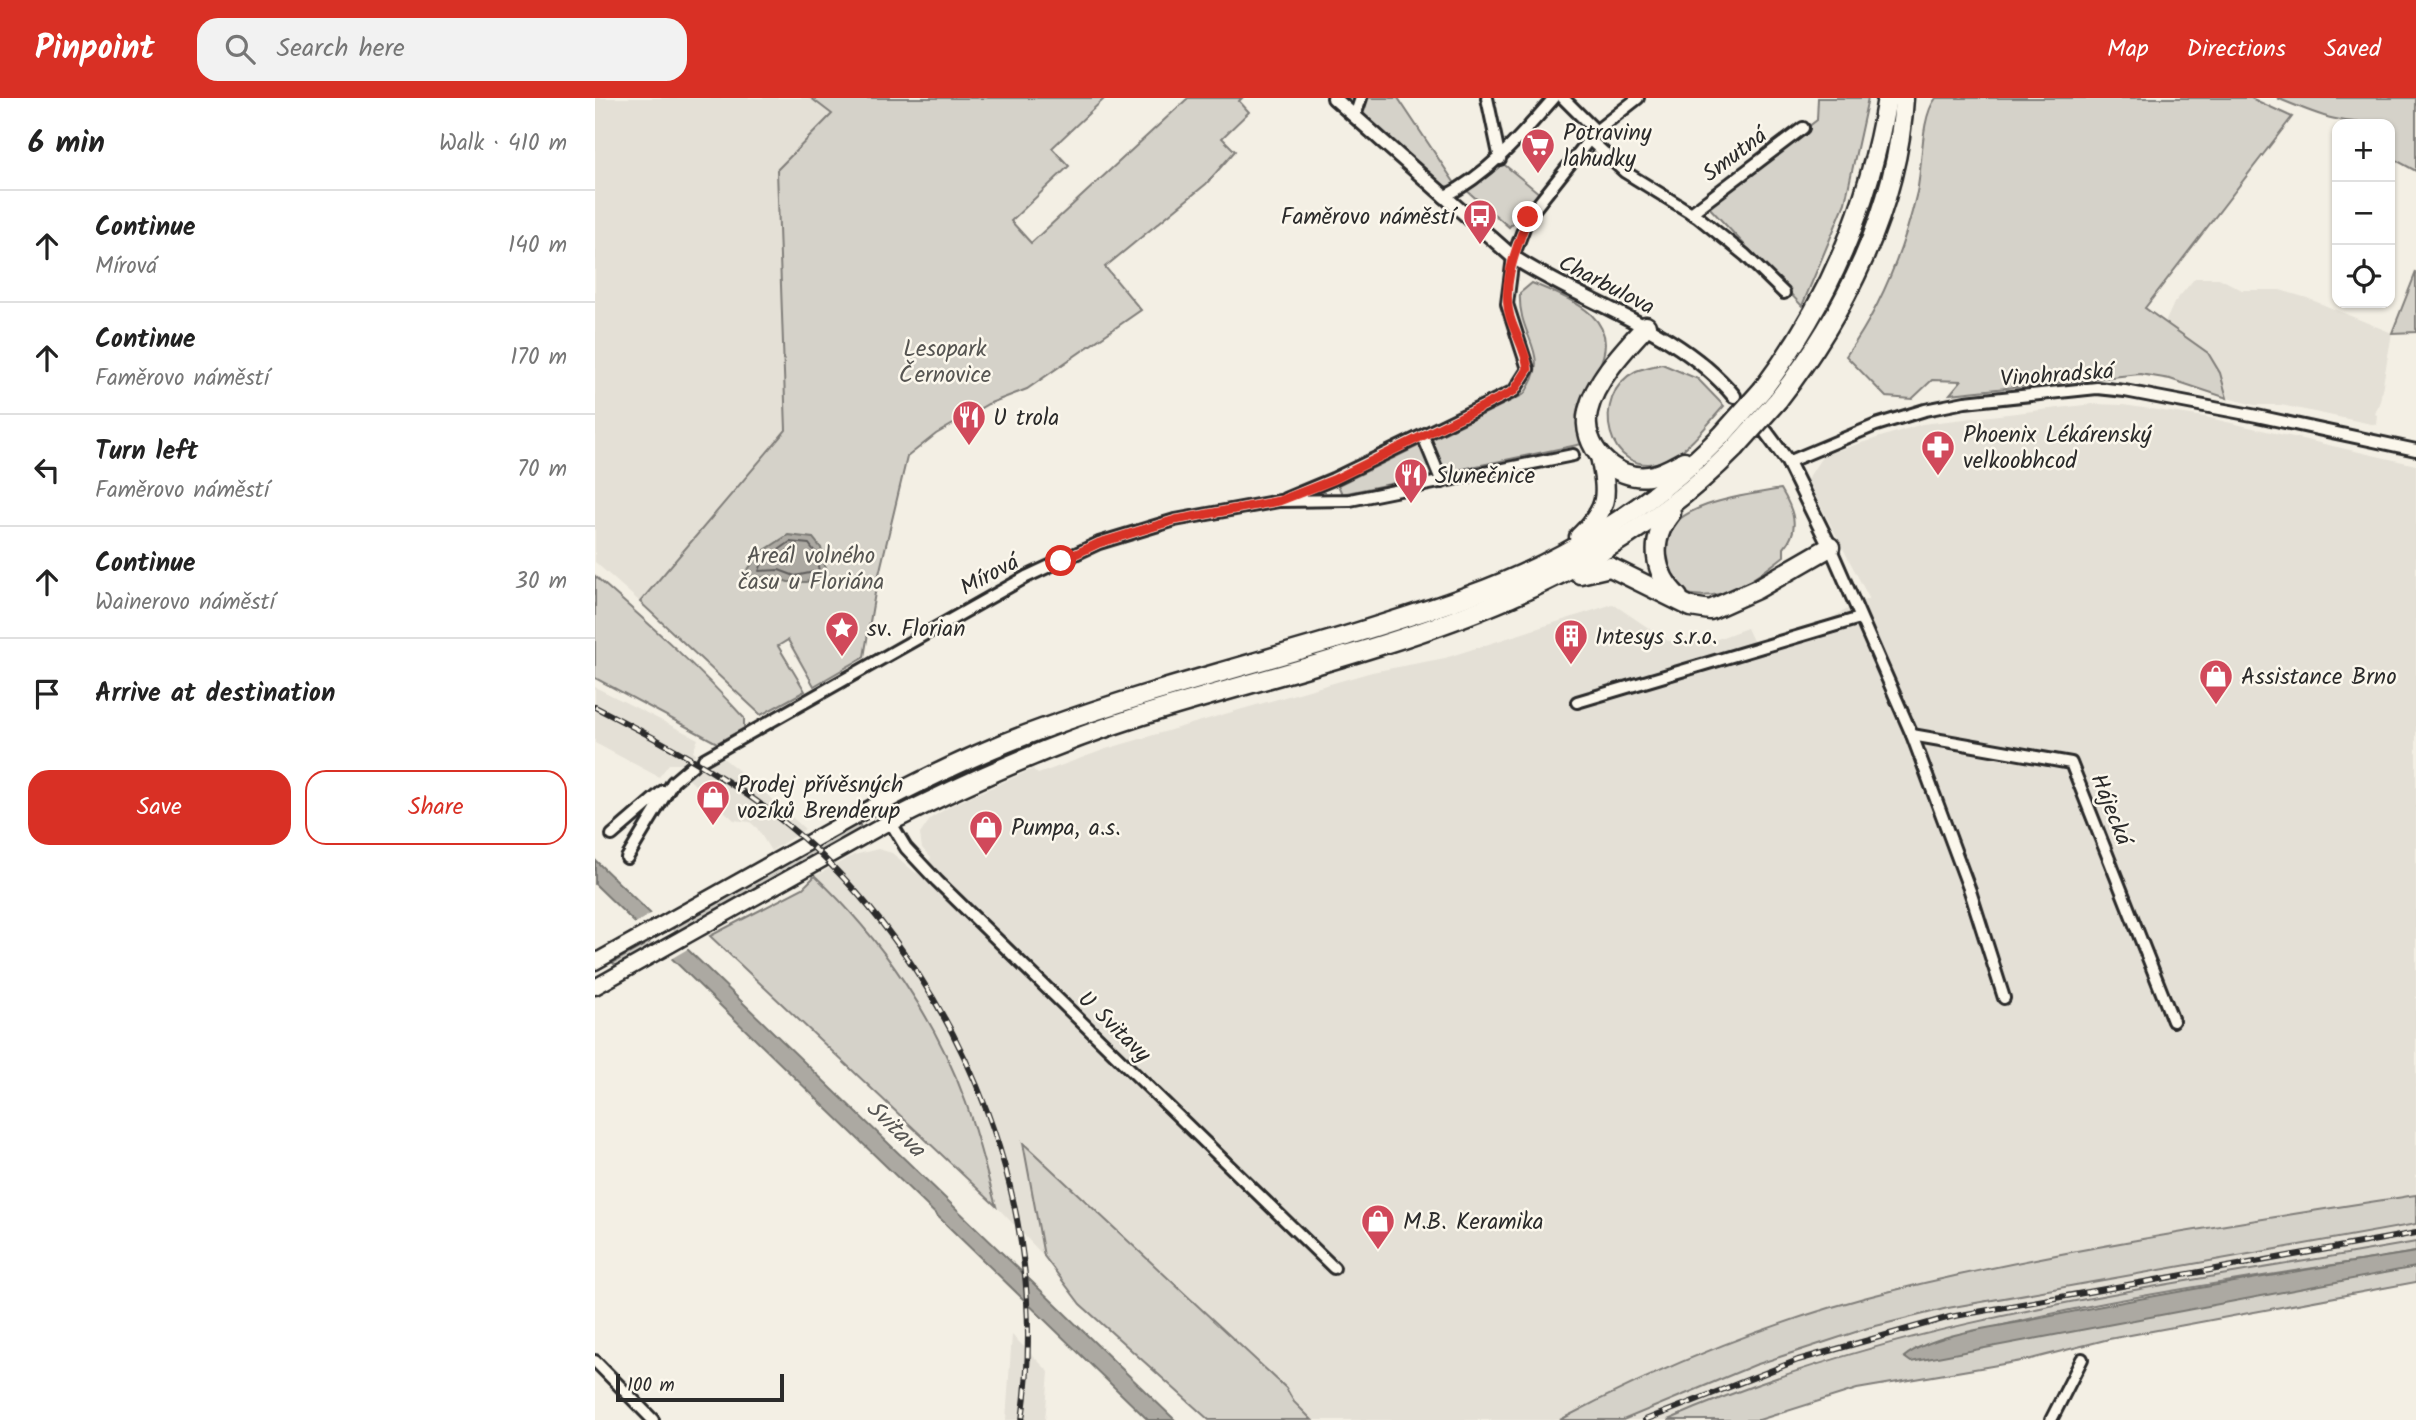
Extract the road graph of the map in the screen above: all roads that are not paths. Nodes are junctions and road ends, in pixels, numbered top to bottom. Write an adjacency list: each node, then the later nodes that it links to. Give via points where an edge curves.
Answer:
1 (1334, 98): 9 (street, Charbulova)
2 (1361, 98): 9 (street)
3 (1487, 98): 12 (street)
4 (1554, 98): 12 (street)
5 (1563, 98): 11 (street)
6 (1638, 98): 11 (street)
7 (1887, 98): 18 (highway, via 1869,183 1843,257)
8 (1904, 98): 18 (highway, via 1888,189 1859,266 1823,336)
9 (1355, 116): 13 (street, Charbulova)
10 (1803, 128): 14 (street, Smutná)
11 (1593, 135): 14 (street, via 1625,172); 15 (street, via 1528,217)
12 (1500, 159): 13 (street)
13 (1444, 197): 15 (street, Charbulova)
14 (1691, 213): 16 (street)
15 (1513, 257): 17 (street, Charbulova); 21 (street, via 1507,303 1527,355 1524,379 1514,391)
16 (1784, 293)
17 (1646, 326): 19 (street, Charbulova, via 1693,356); 25 (highway, via 1591,403 1587,428)
18 (1770, 394): 22 (highway, bridge)
19 (1734, 396)
20 (1766, 432): 26 (street)
21 (1423, 436): 27 (street); 29 (street)
22 (1729, 441): 25 (highway, via 1651,476 1624,472); 28 (highway); 31 (highway)
23 (2416, 450): 26 (street, Vinohradská, via 2097,388 1926,410 1876,425)
24 (1573, 455): 27 (street)
25 (1600, 456): 31 (highway, via 1606,491 1602,511)
26 (1788, 462): 30 (street)
27 (1442, 482): 29 (street, via 1350,500)
28 (1682, 499): 32 (highway, via 1613,547); 33 (highway, via 1661,527 1656,553 1664,580)
29 (1279, 501): 37 (street, Mírová, via 1175,520 1099,543 1014,583)
30 (1830, 547): 33 (highway, via 1728,604 1704,610); 34 (street)
31 (1560, 556): 40 (highway, via 1414,615 1043,728 973,756)
32 (1540, 587): 33 (highway, via 1609,567); 41 (highway, via 1406,638 1083,735 964,784)
33 (1685, 604)
34 (1860, 618): 35 (street); 36 (street)
35 (1577, 702)
36 (1912, 735): 46 (street); 47 (street, Hájecká, via 2071,763)
37 (704, 759)
38 (693, 765): 39 (street)
39 (673, 782): 42 (street); 43 (street)
40 (879, 803): 41 (street, U Svitavy); 44 (main road)
41 (889, 822): 45 (main road); 48 (street, U Svitavy, via 937,881)
42 (611, 835)
43 (627, 858)
44 (595, 961)
45 (596, 984)
46 (2004, 998)
47 (2173, 1021)
48 (1335, 1268)
49 (2082, 1359): 52 (street)
50 (595, 1361): 51 (street)
51 (653, 1420)
52 (2051, 1420)

